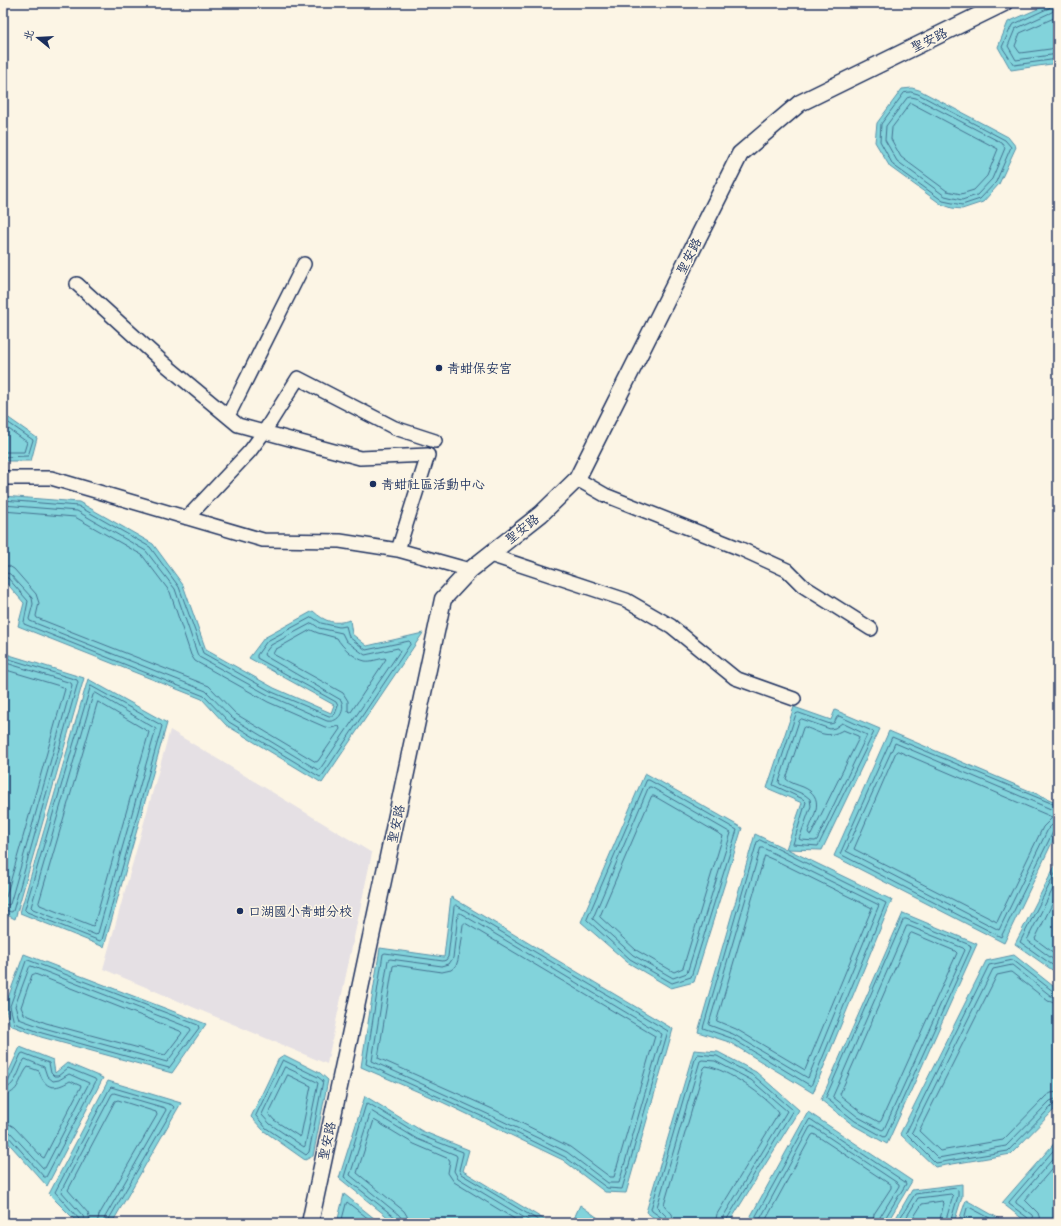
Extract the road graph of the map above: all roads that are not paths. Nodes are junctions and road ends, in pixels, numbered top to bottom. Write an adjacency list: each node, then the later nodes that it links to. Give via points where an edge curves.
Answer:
1 (1004, 3): 8 (street, 聖安路, via 800,103 740,154)
2 (304, 264): 4 (street)
3 (77, 284): 4 (street, via 166,365)
4 (228, 416): 5 (street, via 238,424)
5 (264, 432): 6 (street, via 298,378 395,428); 9 (street, via 250,451); 10 (street, via 360,458 428,455)
6 (435, 441)
7 (3, 478): 9 (street, via 51,478)
8 (577, 479): 11 (street, 聖安路, via 541,514); 13 (street, via 605,495 787,570 803,586)
9 (187, 518): 10 (street, via 263,540 340,541)
10 (398, 550): 12 (street)
11 (490, 555): 12 (street, 聖安路); 14 (street, via 626,600 672,626 735,678)
12 (470, 570): 15 (street, 聖安路, via 443,599)
13 (871, 630)
14 (794, 699)
15 (310, 1223)

